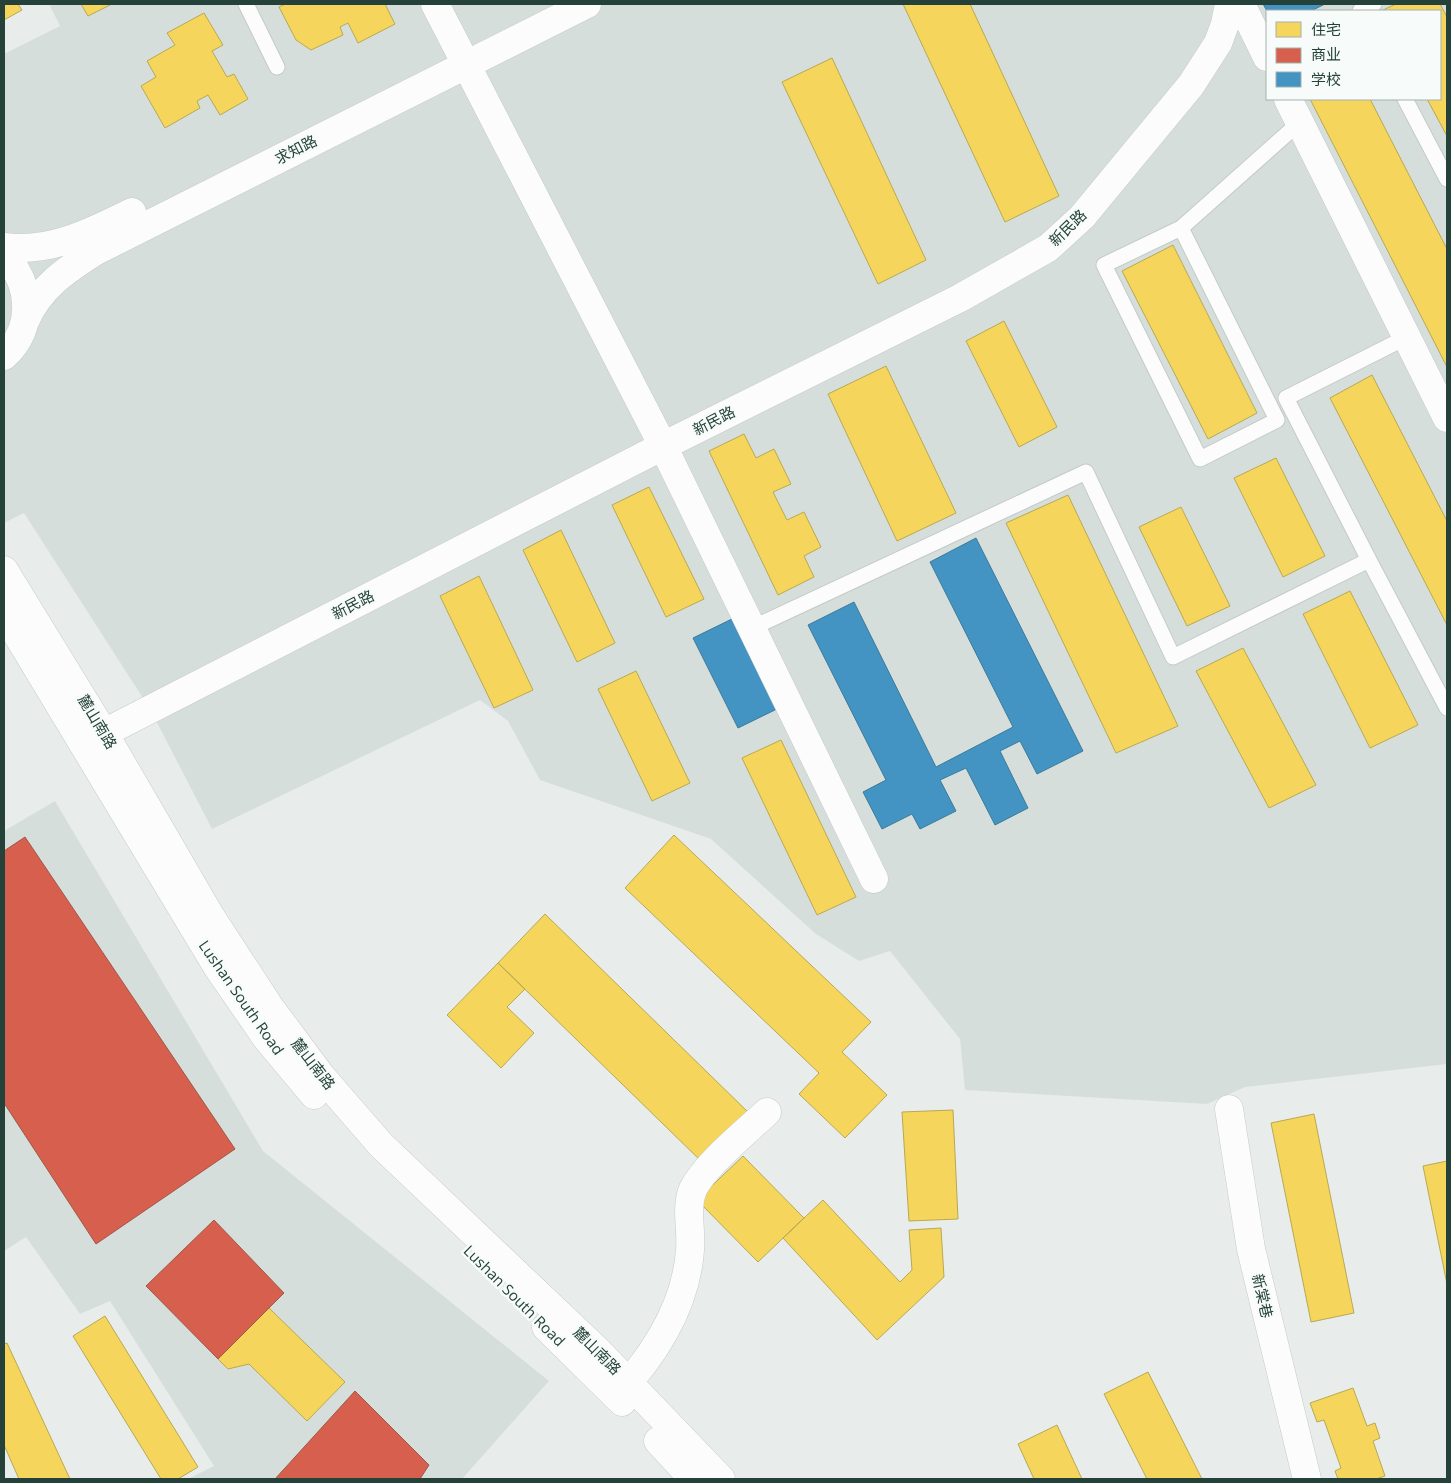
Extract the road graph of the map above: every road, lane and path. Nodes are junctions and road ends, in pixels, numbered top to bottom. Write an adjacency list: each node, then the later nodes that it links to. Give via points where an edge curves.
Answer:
1 (246, 4): 11 (lane)
2 (435, 4): 10 (street)
3 (550, 4): 10 (street, 求知路)
4 (587, 4): 10 (street, 求知路)
5 (1229, 4): 22 (street, 新民路, via 1218,43 1191,85 1082,217 1048,248 960,298)
6 (1241, 4): 9 (street)
7 (1374, 4): 8 (lane)
8 (1362, 10)
9 (1266, 55)
10 (462, 57): 16 (street, 求知路, via 120,218 49,246 29,249); 18 (street, 求知路, via 96,250 55,278 32,305); 22 (street)
11 (277, 67)
12 (1407, 100): 14 (lane)
13 (1293, 111): 15 (lane); 19 (street)
14 (1447, 179)
15 (1181, 228): 15 (lane, via 1277,420 1200,460 1104,265)
16 (4, 247)
17 (4, 255): 18 (street, via 24,285)
18 (25, 321): 20 (street, 求知路, via 20,337)
19 (1406, 338): 21 (street); 23 (lane, via 1286,398)
20 (4, 356)
21 (1447, 418)
22 (663, 446): 26 (street); 28 (street, 新民路)
23 (1369, 560): 26 (lane, via 1173,657 1086,472); 27 (lane)
24 (4, 570): 28 (street, 麓山南路)
25 (4, 613): 32 (street, Lushan South Road, via 218,968 267,1038 324,1108)
26 (752, 628): 29 (street)
27 (1447, 708)
28 (104, 733): 32 (street, 麓山南路, via 211,917 269,1006 322,1077 382,1145)
29 (874, 879)
30 (1230, 1109): 35 (street, 新棠巷, via 1252,1249)
31 (767, 1112): 32 (street, via 704,1173 693,1189 689,1206 691,1247 688,1276 664,1333 650,1357)
32 (622, 1390): 33 (street, Lushan South Road); 34 (street, 麓山南路)
33 (693, 1479)
34 (720, 1479)
35 (1307, 1479)

